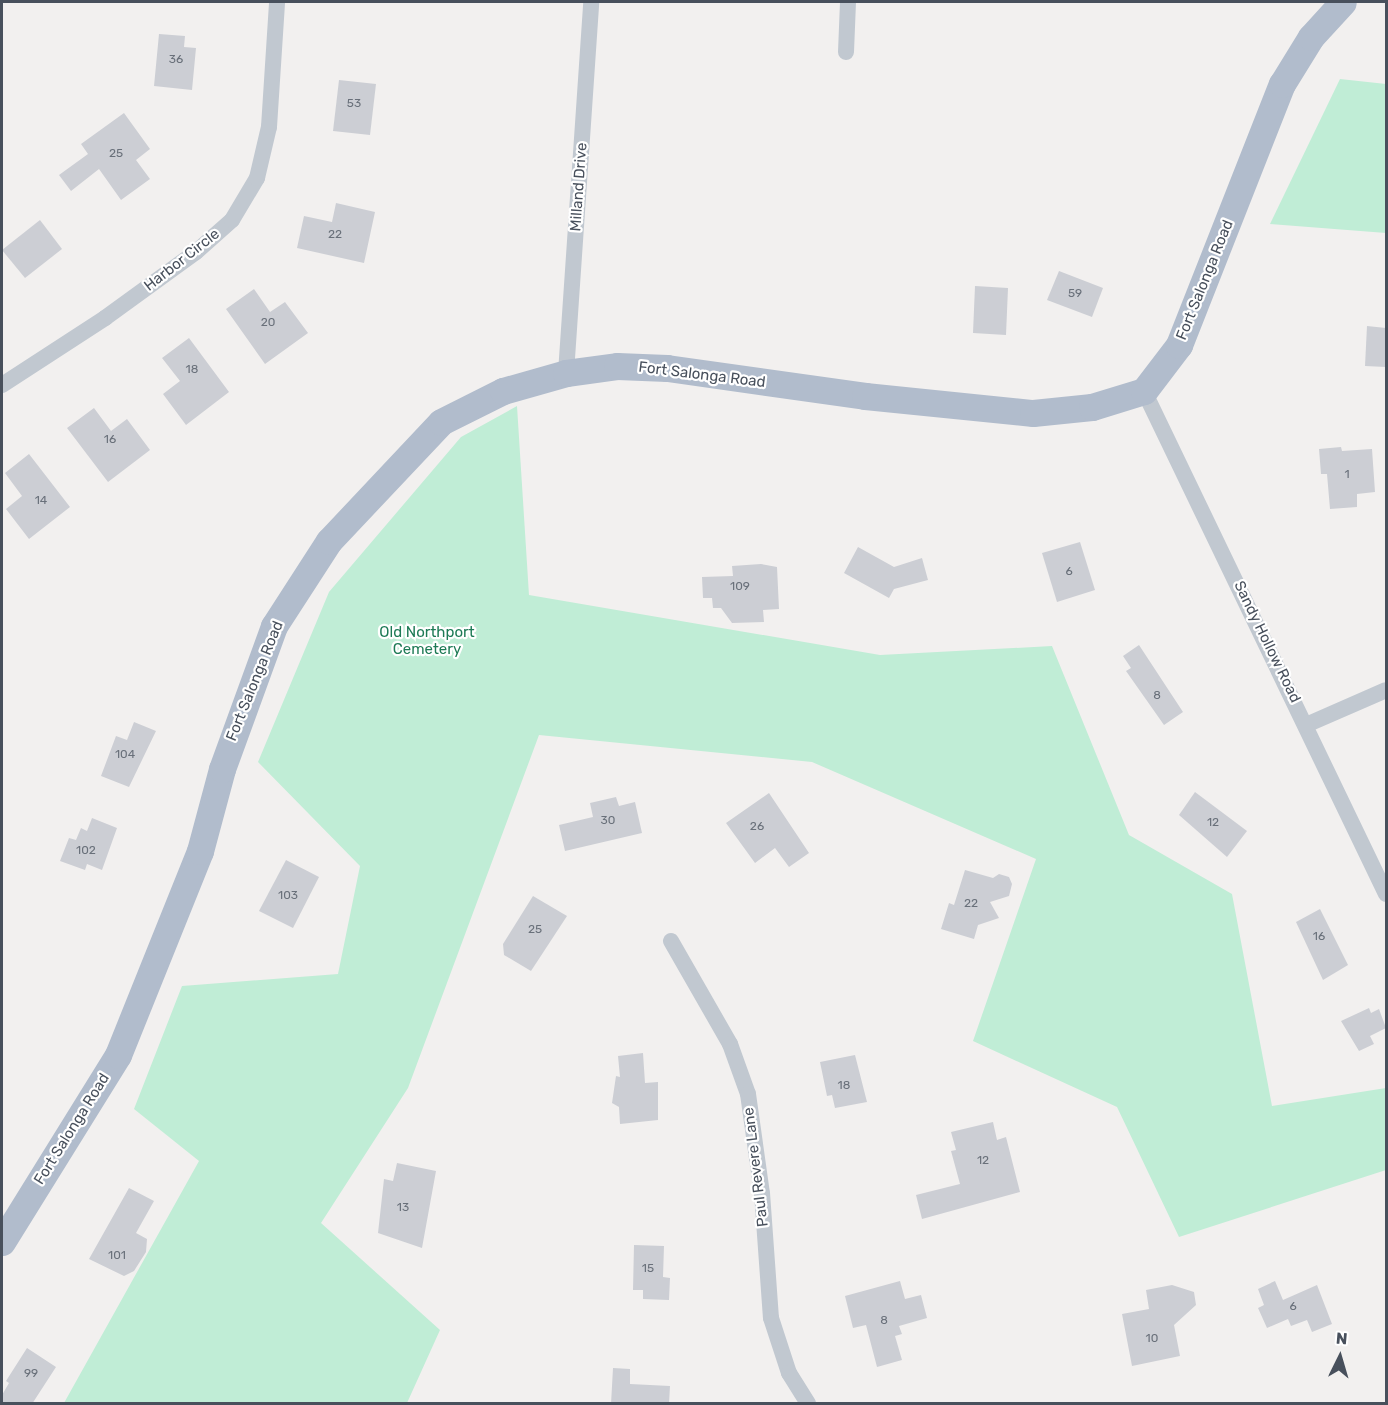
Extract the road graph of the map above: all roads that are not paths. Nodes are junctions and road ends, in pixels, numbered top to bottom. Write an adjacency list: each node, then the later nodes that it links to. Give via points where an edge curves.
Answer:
1 (277, 2): 7 (street, Harbor Circle, via 269,127 256,178 232,220 187,259)
2 (591, 2): 6 (street, Milland Drive)
3 (848, 2): 5 (street)
4 (1343, 2): 8 (main road, Fort Salonga Road, via 1311,37 1282,84 1179,345)
5 (846, 52)
6 (567, 372): 8 (main road, Fort Salonga Road, via 617,366 667,368 865,396 1034,413 1092,407); 13 (main road, Fort Salonga Road, via 503,391 441,422 323,550 274,626 256,670 222,769 200,851 118,1055)
7 (2, 387)
8 (1144, 391): 10 (street, Sandy Hollow Road)
9 (1386, 690): 10 (street)
10 (1306, 725): 11 (street, Sandy Hollow Road)
11 (1386, 894)
12 (671, 941): 14 (street, Paul Revere Lane, via 730,1044 748,1094 762,1193 771,1318 789,1373)
13 (2, 1242)
14 (808, 1404)

